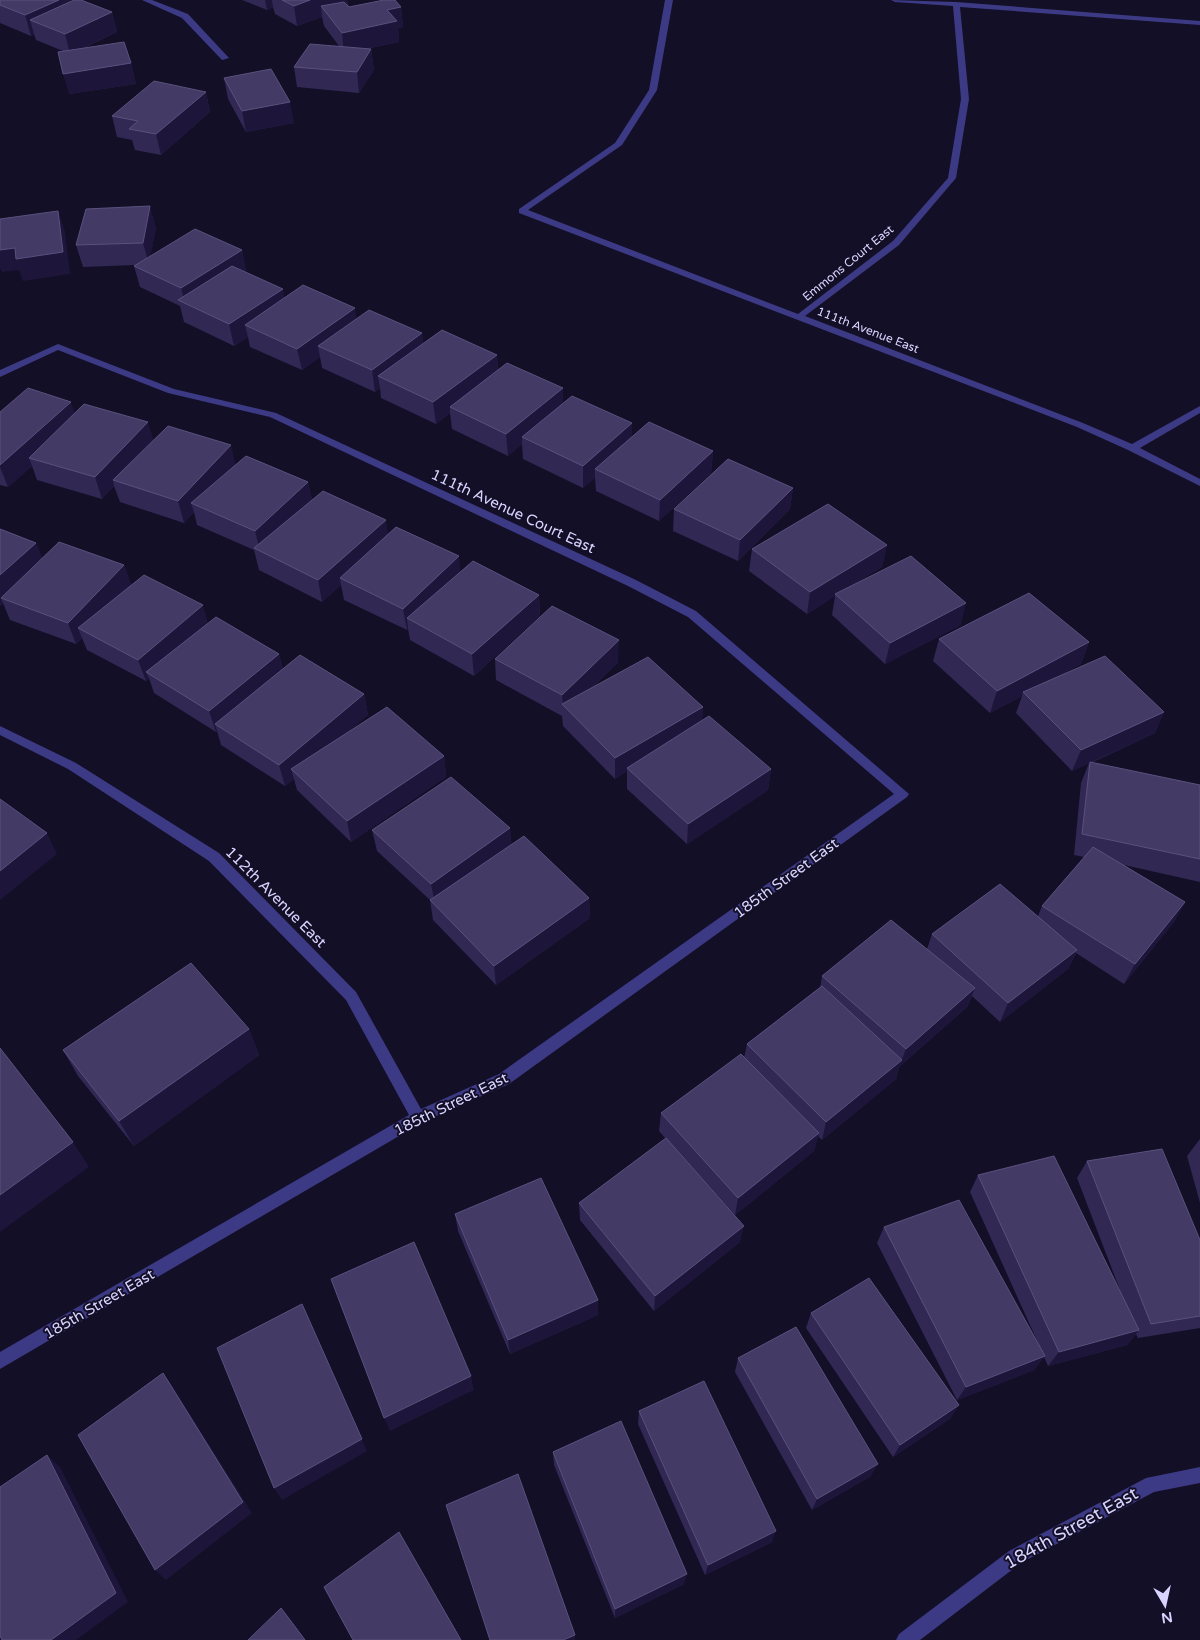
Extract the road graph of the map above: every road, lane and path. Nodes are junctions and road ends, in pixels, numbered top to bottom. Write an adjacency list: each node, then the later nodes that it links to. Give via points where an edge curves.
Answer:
1 (146, 0): 6 (street, via 185,16)
2 (669, 0): 7 (street, 111th Avenue East, via 653,90 618,145 522,211)
3 (895, 0): 4 (street)
4 (956, 4): 5 (street); 7 (street, Emmons Court East, via 966,99 952,178 896,243)
5 (1200, 22)
6 (225, 58)
7 (799, 318): 10 (street, 111th Avenue East, via 1080,425)
8 (0, 374): 13 (street, 111th Avenue Court East, via 58,347 171,391 273,415 692,614)
9 (1200, 409): 10 (street)
10 (1132, 448): 11 (street, 111th Avenue East)
11 (1200, 483)
12 (0, 730): 14 (street, 112th Avenue East, via 72,766 214,857 352,996)
13 (903, 794): 14 (street, 185th Street East, via 504,1079)
14 (418, 1117): 15 (street, 185th Street East)
15 (0, 1361)
16 (1200, 1475): 17 (street, 184th Street East, via 1152,1484 1015,1557)
17 (905, 1640)

